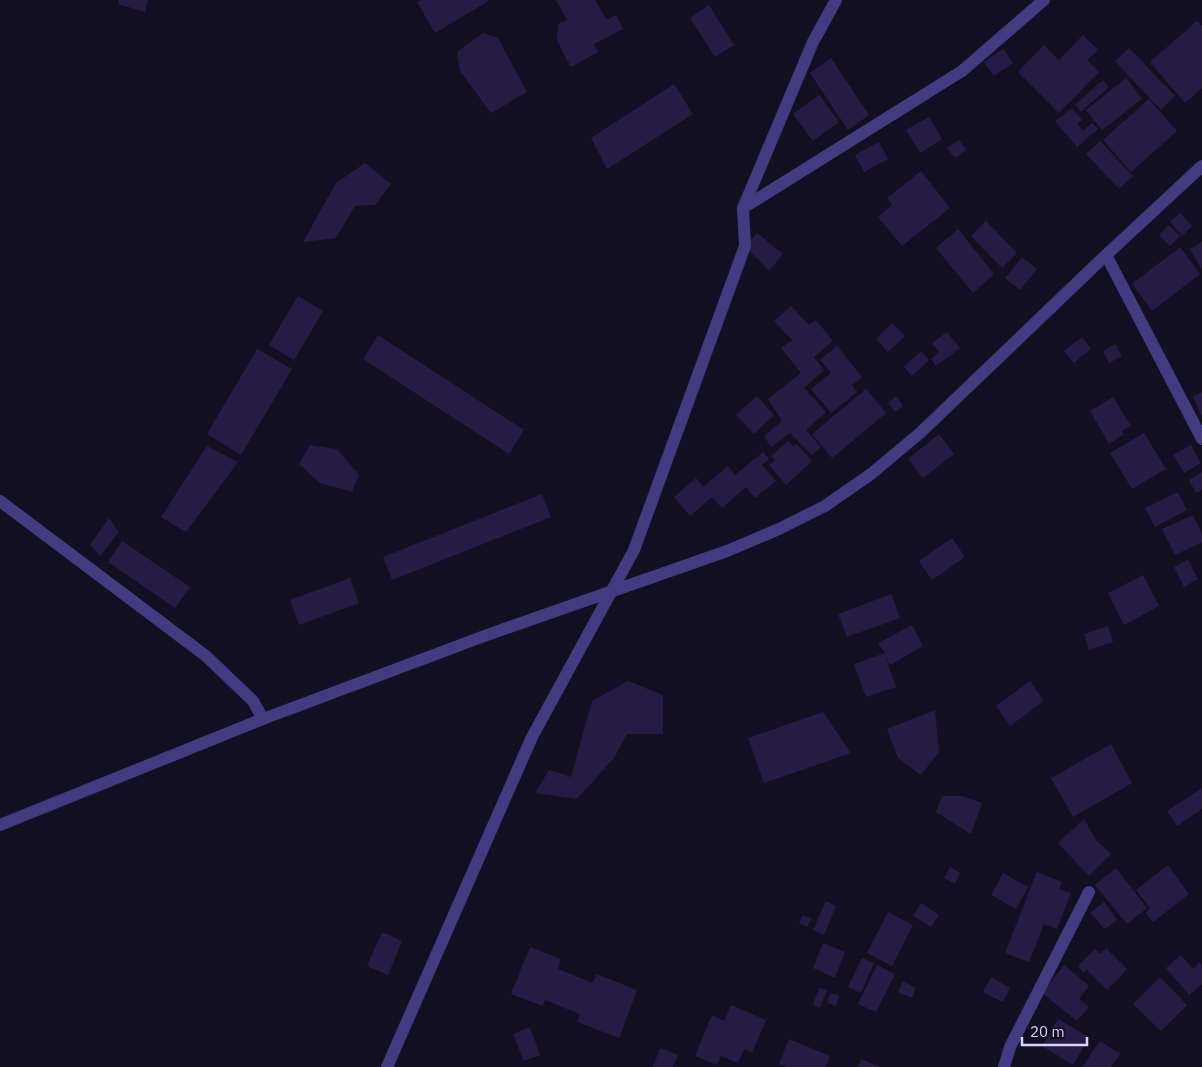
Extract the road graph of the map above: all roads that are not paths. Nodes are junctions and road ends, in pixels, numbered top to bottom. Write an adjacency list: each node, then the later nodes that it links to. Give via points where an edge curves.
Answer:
1 (836, 0): 4 (street, via 813,42)
2 (1044, 0): 4 (street, via 962,71)
3 (1202, 166): 5 (street)
4 (743, 208): 8 (street, via 745,246 648,514 634,550)
5 (1106, 255): 6 (street); 8 (street, via 920,433 871,474 825,506 727,551)
6 (1202, 439)
7 (0, 501): 9 (street, via 206,656 253,701)
8 (611, 593): 9 (street, via 487,635); 12 (street, via 532,737)
9 (263, 719): 10 (street)
10 (0, 825)
11 (1089, 892): 13 (street, via 1010,1047)
12 (387, 1067)
13 (1004, 1067)

